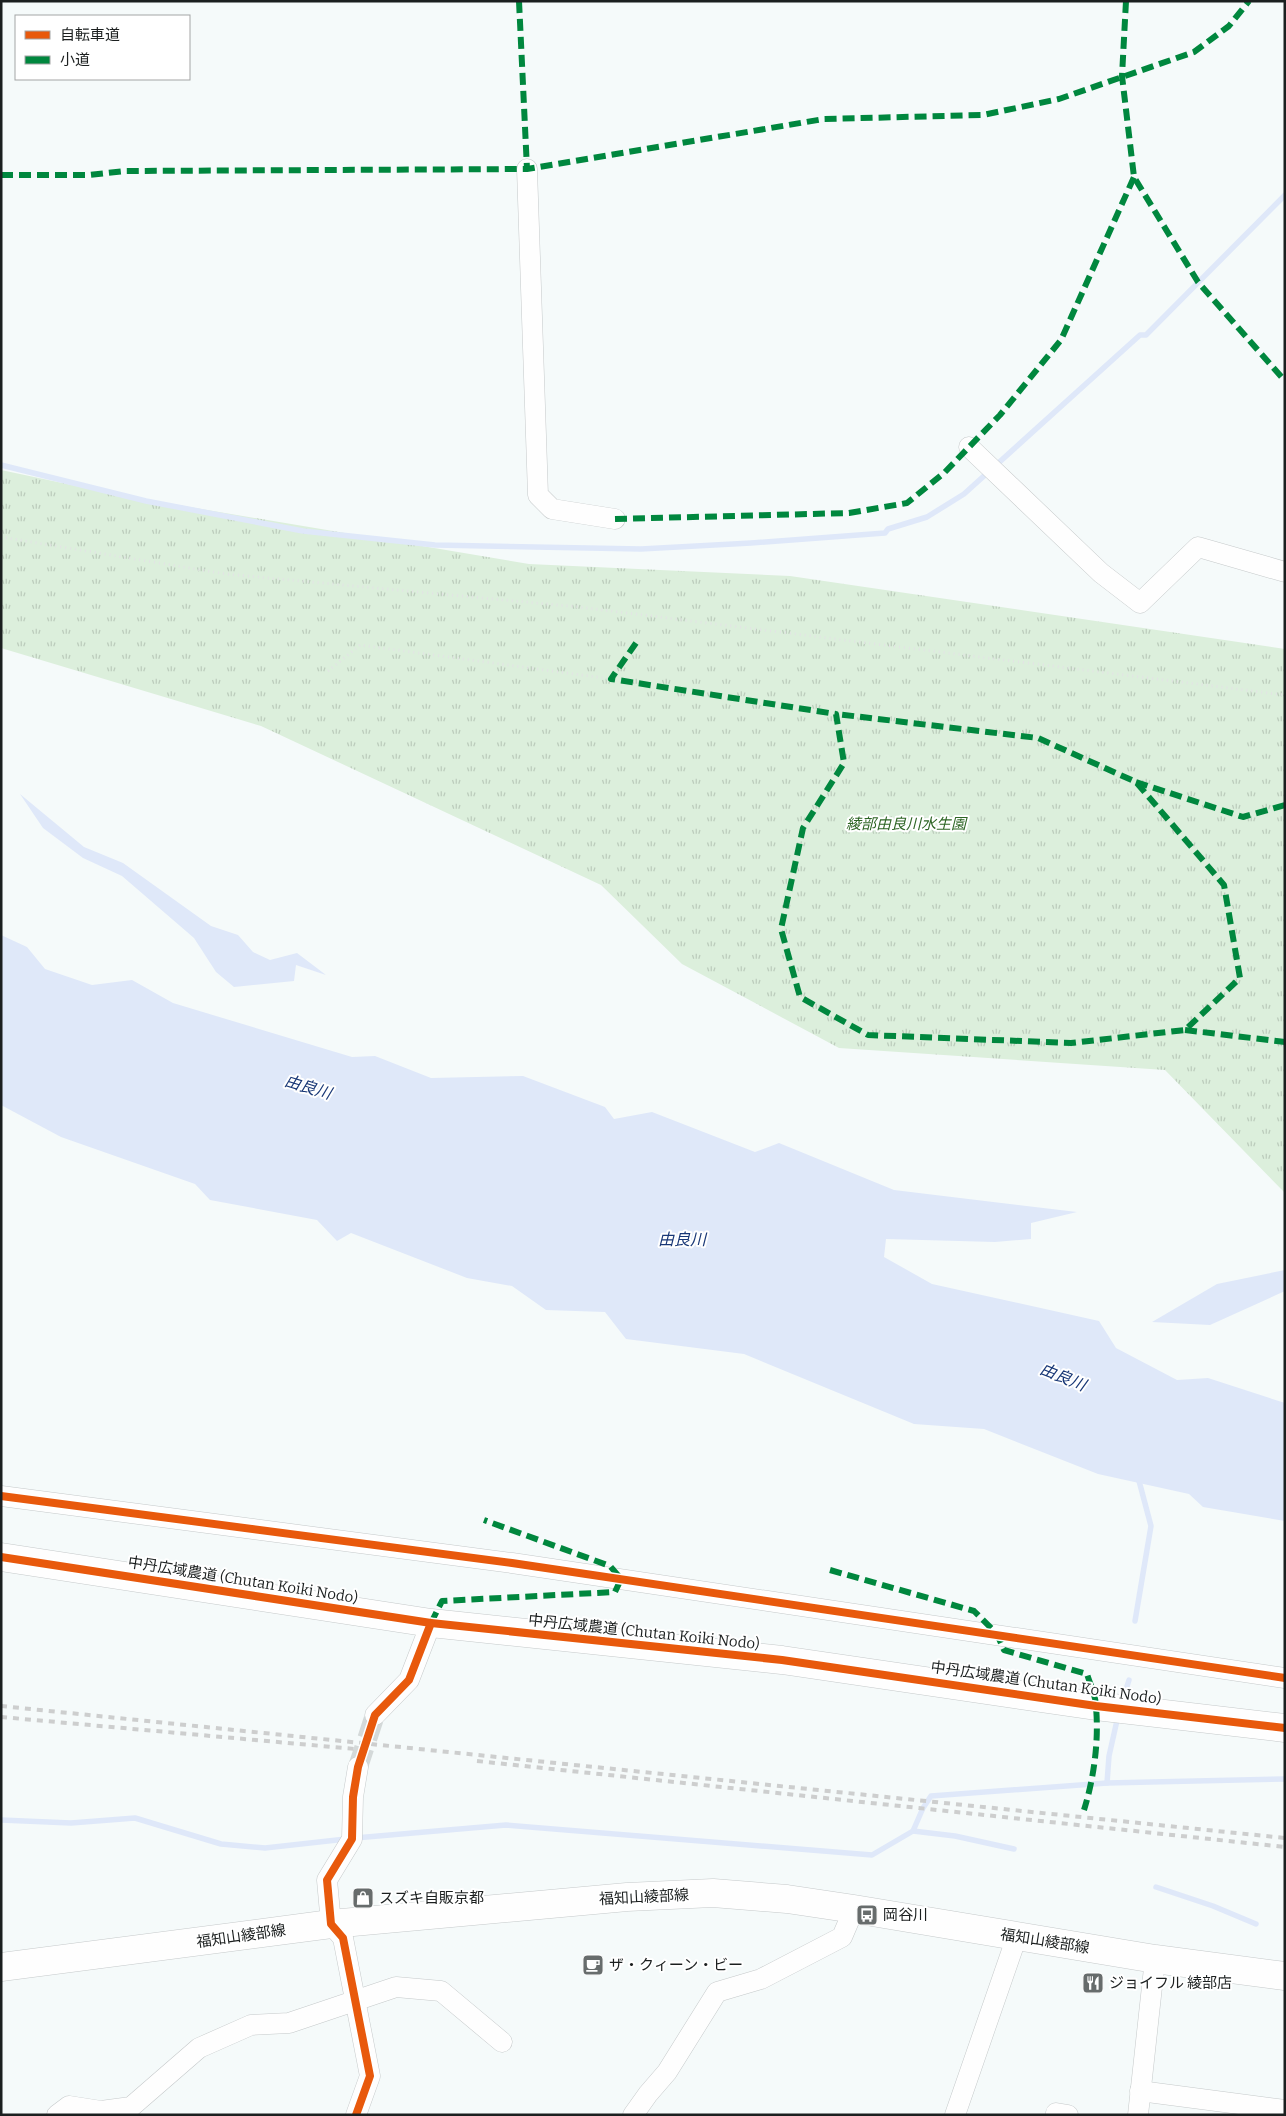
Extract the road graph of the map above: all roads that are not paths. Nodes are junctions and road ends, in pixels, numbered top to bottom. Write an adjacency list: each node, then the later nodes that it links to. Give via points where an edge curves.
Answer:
1 (527, 169): 3 (street, via 538,495 552,509)
2 (969, 447): 4 (street, via 1101,573 1140,603 1198,546)
3 (615, 519)
4 (1285, 572)
5 (1, 1496): 8 (street, via 512,1563)
6 (1, 1557): 7 (main road, 中丹広域農道 (Chutan Koiki Nodo))
7 (431, 1623): 9 (street, via 409,1680); 10 (main road, 中丹広域農道 (Chutan Koiki Nodo), via 782,1660 1121,1709)
8 (1285, 1678)
9 (375, 1715)
10 (1285, 1728)
11 (358, 1767): 13 (street, via 352,1839 327,1880)
12 (854, 1909): 13 (main road, 福知山綾部線, via 713,1893 627,1897); 14 (main road, 福知山綾部線); 24 (street, via 842,1937 761,1979 717,1992 667,2072)
13 (331, 1924): 16 (main road, 福知山綾部線); 18 (street, via 344,1938)
14 (1017, 1936): 15 (main road, 福知山綾部線); 25 (street)
15 (1155, 1959): 17 (main road, 福知山綾部線); 20 (street)
16 (1, 1967)
17 (1285, 1976)
18 (356, 2000): 19 (street, via 396,1987 441,1991); 22 (street, via 290,2023 251,2025 199,2048 131,2107 101,2111 69,2106); 23 (street, via 370,2076)
19 (502, 2042)
20 (1140, 2091): 21 (street); 26 (street)
21 (1285, 2110)
22 (57, 2115)
23 (356, 2115)
24 (633, 2115)
25 (954, 2115)
26 (1138, 2115)

